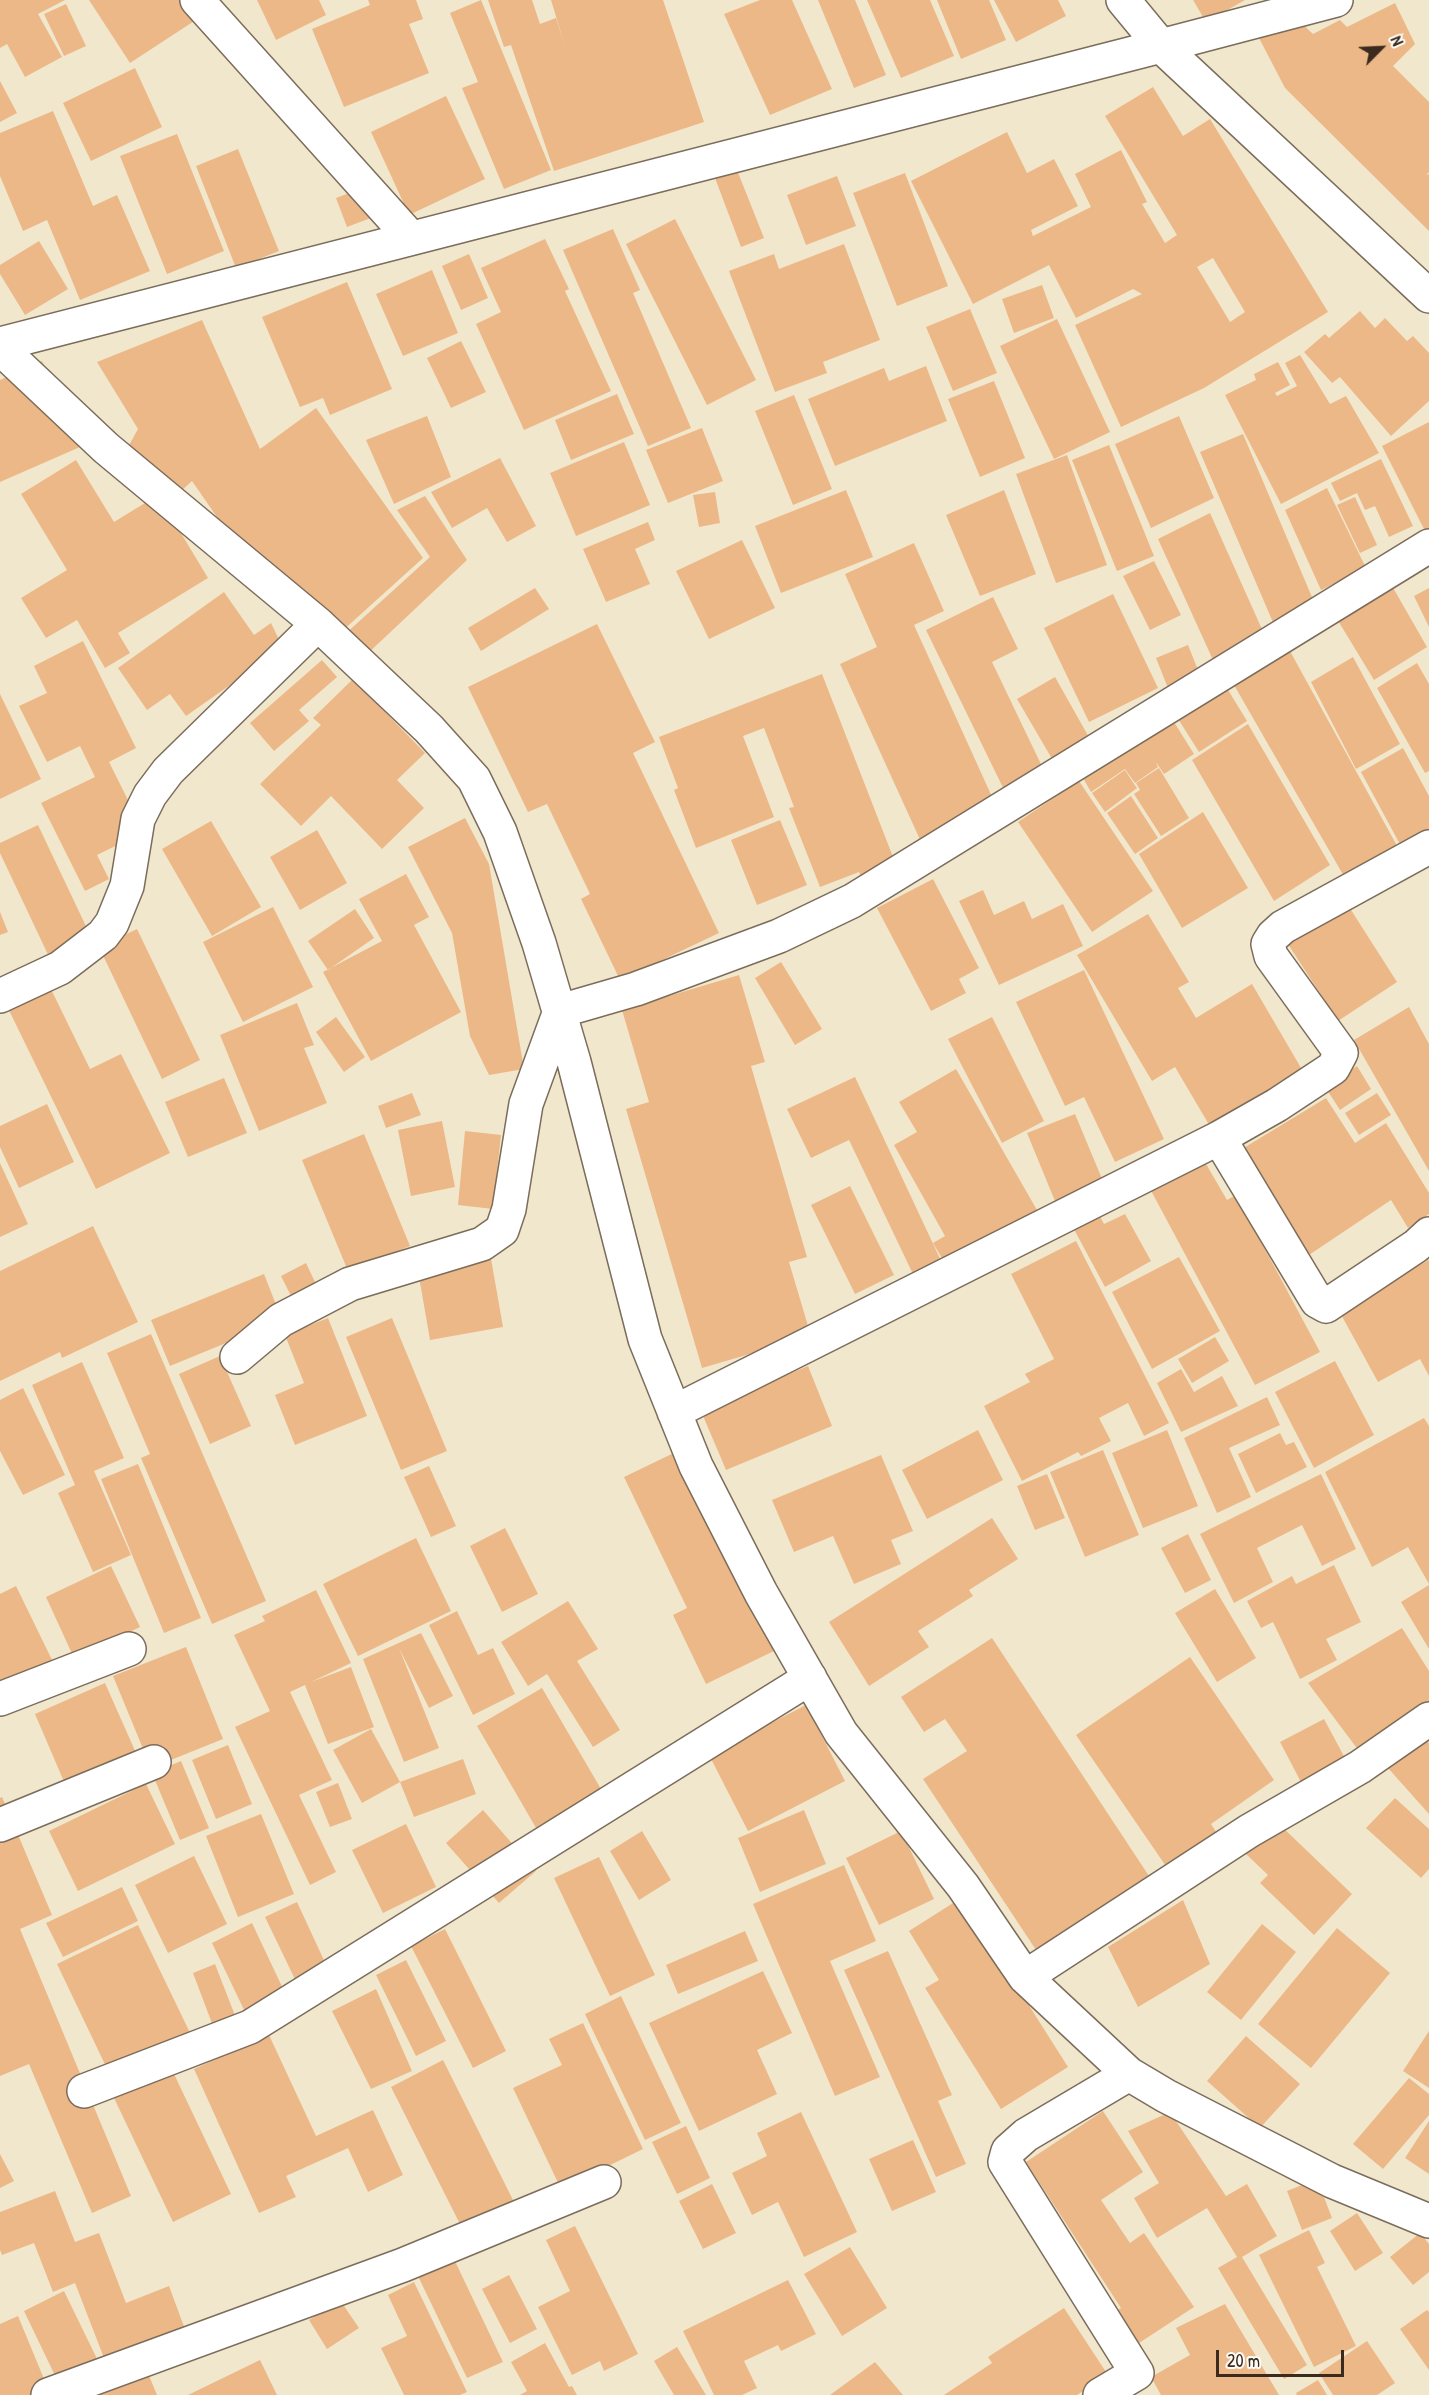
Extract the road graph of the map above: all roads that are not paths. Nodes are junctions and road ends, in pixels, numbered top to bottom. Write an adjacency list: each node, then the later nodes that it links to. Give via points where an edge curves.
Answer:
1 (197, 0): 5 (street)
2 (1122, 0): 4 (street)
3 (1336, 0): 4 (street)
4 (1161, 46): 5 (street); 6 (street)
5 (411, 238): 7 (street)
6 (1429, 296)
7 (0, 346): 9 (street, via 106,448)
8 (1429, 546): 12 (street, via 852,901 779,936 636,990)
9 (318, 624): 11 (street, via 168,771 150,795 138,819 127,886 103,935 60,968); 12 (street, via 429,729 474,778 500,832)
10 (1429, 847): 13 (street, via 1273,936 1268,944 1271,956 1341,1053 1333,1068)
11 (0, 996)
12 (560, 1011): 15 (street, via 526,1104 502,1230 482,1244 350,1284 281,1320); 16 (street, via 645,1339)
13 (1219, 1138): 14 (street, via 1311,1292 1326,1306); 16 (street)
14 (1429, 1234)
15 (237, 1357)
16 (674, 1412): 18 (street, via 739,1551)
17 (129, 1649): 19 (street)
18 (810, 1678): 23 (street, via 841,1733 963,1886); 25 (street, via 250,2027)
19 (0, 1699)
20 (1429, 1719): 23 (street, via 1360,1767 1249,1831)
21 (154, 1762): 22 (street)
22 (0, 1825)
23 (1025, 1977): 24 (street)
24 (1129, 2074): 27 (street, via 1332,2181); 29 (street, via 1026,2135 1008,2151 1005,2162 1137,2373)
25 (84, 2091)
26 (604, 2182): 28 (street, via 403,2265)
27 (1429, 2222)
28 (48, 2395)
29 (1100, 2395)

